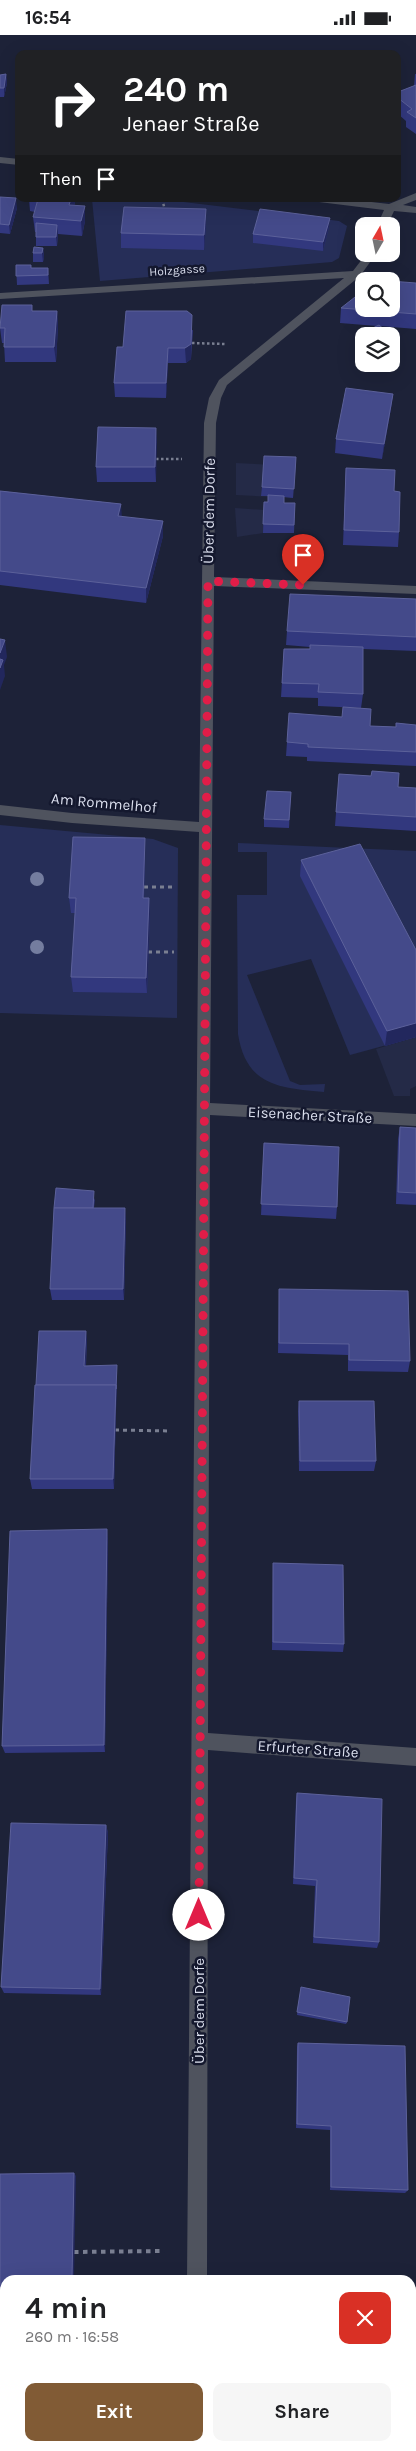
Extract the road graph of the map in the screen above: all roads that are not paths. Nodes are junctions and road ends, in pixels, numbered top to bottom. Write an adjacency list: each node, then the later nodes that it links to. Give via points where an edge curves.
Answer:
1 (0, 160): 2 (street)
2 (15, 162)
3 (416, 195): 6 (street)
4 (346, 202): 7 (street)
5 (401, 202): 7 (street)
6 (401, 202)
7 (390, 207): 8 (street); 9 (street)
8 (416, 210)
9 (386, 217)
10 (355, 274): 12 (street, Holzgasse)
11 (355, 275): 13 (street, Über dem Dorfe, via 233,373 215,398 210,423)
12 (0, 296)
13 (208, 581): 14 (street); 16 (street, Über dem Dorfe)
14 (416, 590)
15 (0, 810): 16 (street, Am Rommelhof)
16 (206, 827): 17 (street, Über dem Dorfe)
17 (203, 1109): 18 (street, Eisenacher Straße); 19 (street, Über dem Dorfe)
18 (416, 1120)
19 (200, 1741): 20 (street, Erfurter Straße); 21 (street, Über dem Dorfe)
20 (416, 1757)
21 (197, 2275)

